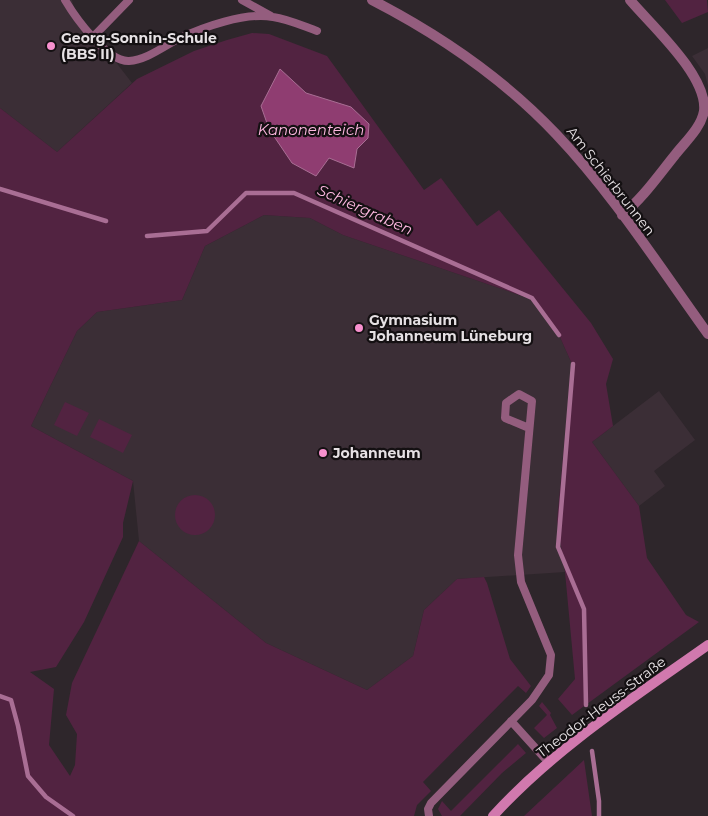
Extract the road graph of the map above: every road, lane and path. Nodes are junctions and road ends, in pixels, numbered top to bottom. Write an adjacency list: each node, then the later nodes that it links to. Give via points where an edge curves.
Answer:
1 (64, 0): 8 (lane)
2 (129, 0): 8 (lane)
3 (242, 0): 6 (lane)
4 (372, 0): 9 (street, Am Schierbrunnen, via 422,27 495,77 555,132)
5 (630, 0): 9 (street, via 693,71 703,94 705,110 692,135 636,204)
6 (273, 16): 7 (lane); 8 (lane, via 222,22 128,61 112,56)
7 (317, 31)
8 (93, 37)
9 (622, 215): 10 (street, Am Schierbrunnen)
10 (708, 334)
11 (529, 428): 11 (lane, via 505,418 506,403 519,394 532,401); 13 (lane, via 518,555 521,582 551,655 549,675 532,700)
12 (708, 645): 14 (main road, Theodor-Heuss-Straße)
13 (511, 721): 14 (lane); 15 (lane, via 431,803)
14 (549, 762): 16 (main road, Theodor-Heuss-Straße)
15 (429, 816)
16 (492, 816)

